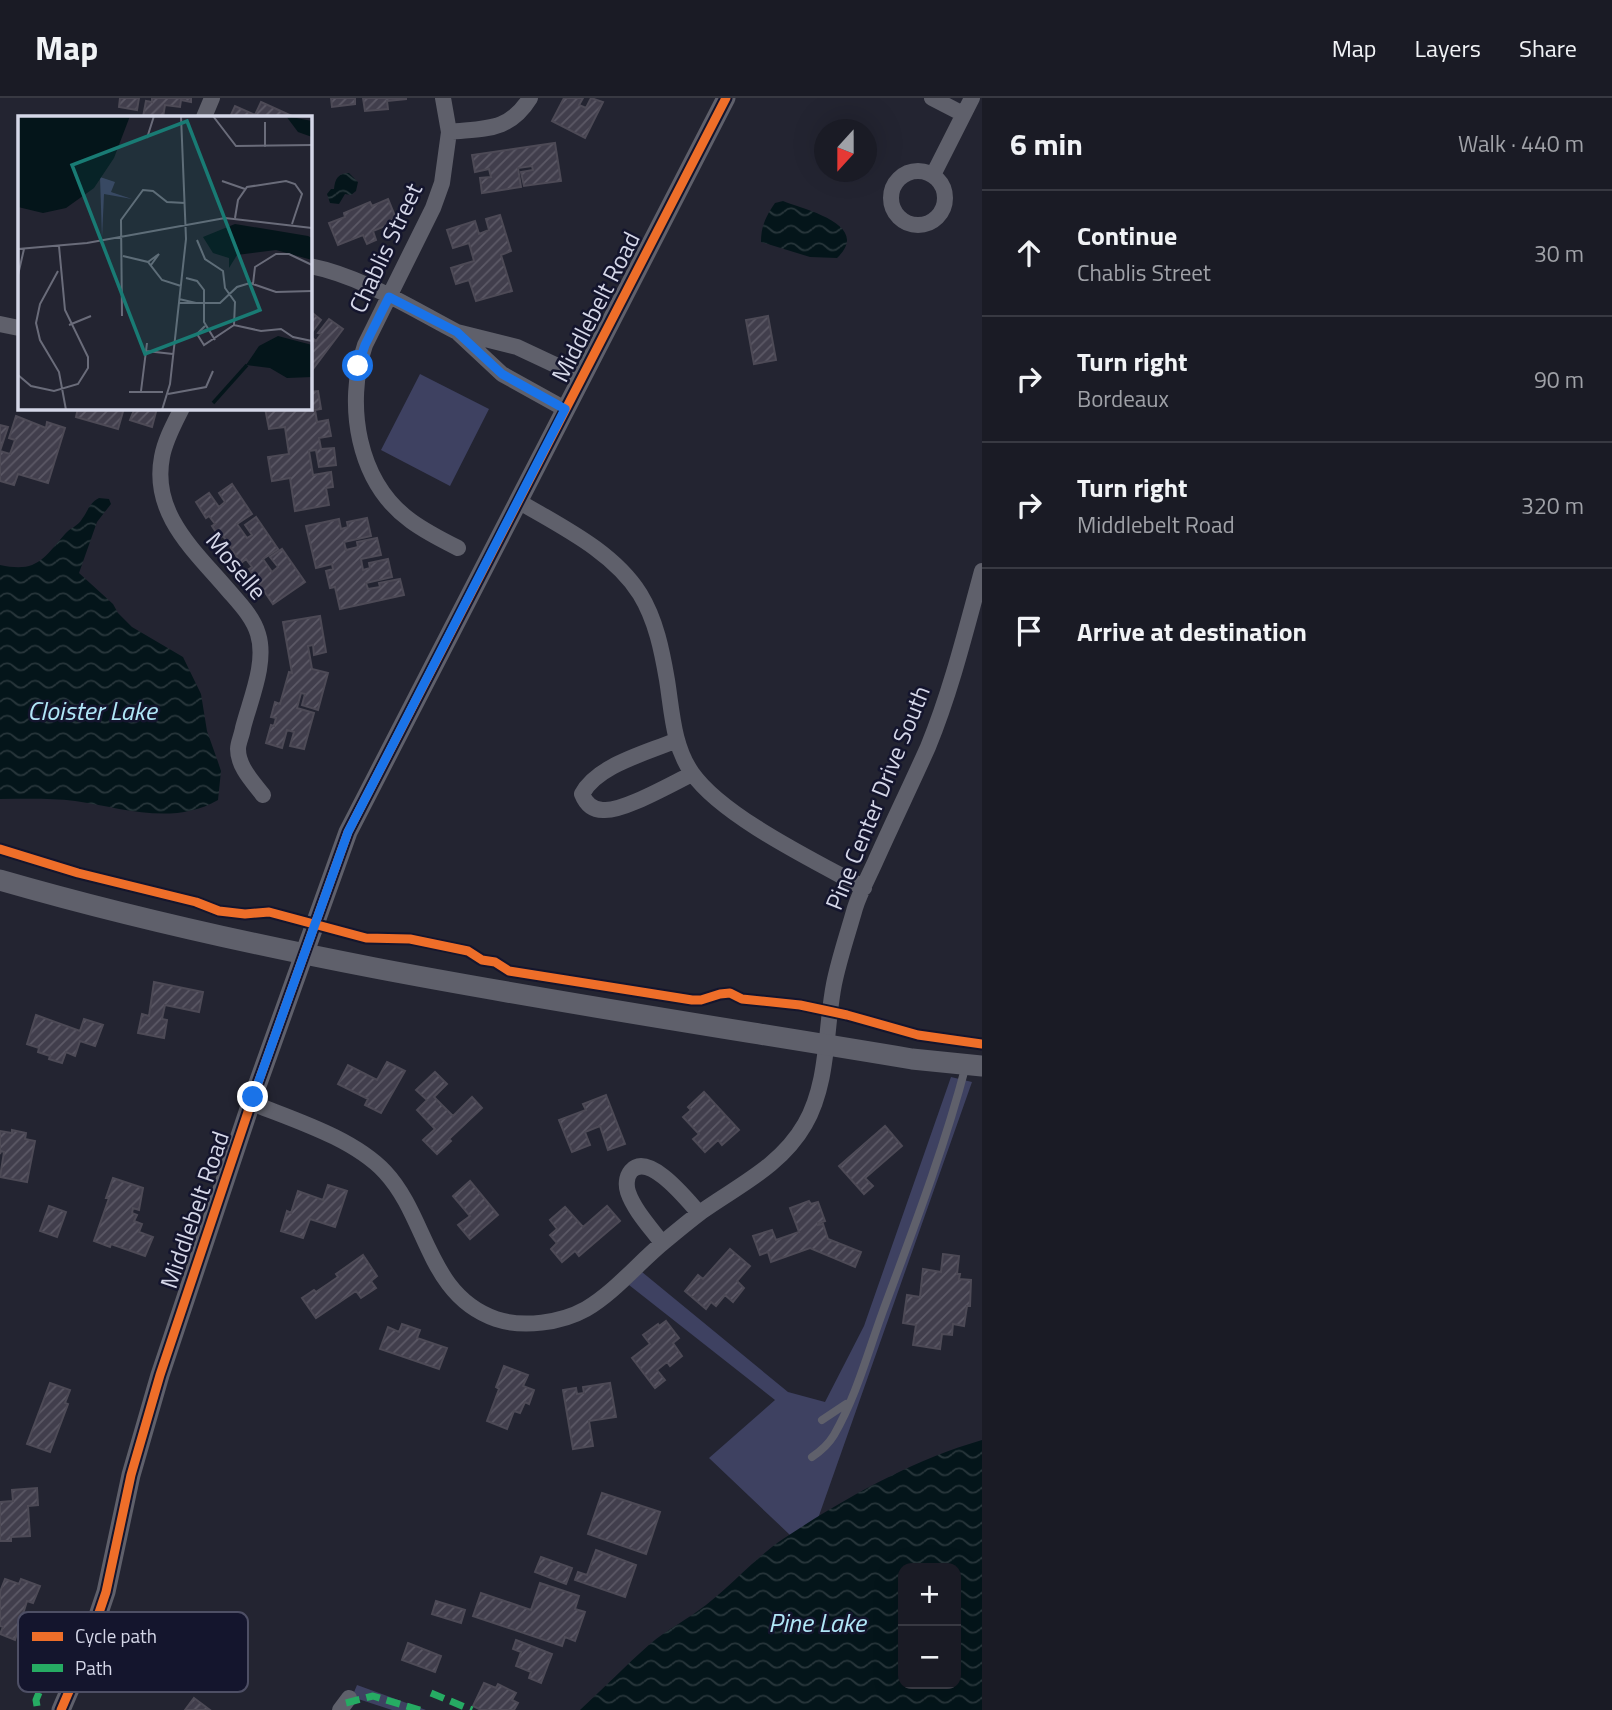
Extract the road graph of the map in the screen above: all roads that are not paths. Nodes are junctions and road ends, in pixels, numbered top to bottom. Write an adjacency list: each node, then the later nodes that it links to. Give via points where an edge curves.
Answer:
1 (212, 98): 8 (street)
2 (443, 98): 9 (street, Chablis Street)
3 (530, 98): 9 (street, via 521,112 503,125)
4 (726, 98): 16 (street, Middlebelt Road)
5 (932, 98): 7 (street)
6 (972, 98): 7 (street)
7 (963, 114): 10 (street)
8 (204, 116)
9 (449, 132): 12 (street, Chablis Street, via 442,183 433,208)
10 (933, 175)
11 (312, 266): 12 (street)
12 (389, 297): 15 (street); 20 (street, Chablis Street, via 358,366 355,399 363,451 379,484 409,520)
13 (0, 324): 14 (street)
14 (18, 328)
15 (457, 332): 16 (street, via 517,347); 17 (street, via 502,374)
16 (581, 377): 17 (street, Middlebelt Road)
17 (565, 409): 19 (street, Middlebelt Road)
18 (180, 410): 24 (street, Moselle, via 161,459 163,504 177,530 246,611 258,635 258,669 238,750 244,772)
19 (518, 501): 22 (street, via 596,550 640,594 662,651); 27 (street, Middlebelt Road, via 348,832)
20 (458, 548)
21 (982, 571): 26 (street, Pine Center Drive South, via 929,743)
22 (677, 740): 23 (street); 23 (street, via 598,773 583,794 586,802 603,811 617,809)
23 (692, 774): 26 (street, via 723,805)
24 (263, 796)
25 (0, 880): 27 (main road)
26 (864, 888): 28 (street, Pine Center Drive South, via 834,984)
27 (304, 955): 28 (main road); 30 (street, Middlebelt Road)
28 (827, 1045): 29 (main road); 31 (street, Pine Center Drive South, via 813,1106 794,1141 774,1163)
29 (974, 1065): 33 (lane)
30 (251, 1103): 32 (street, Pine Center Drive South, via 350,1145 381,1168 400,1189 438,1272 472,1305 495,1318 522,1324 545,1322 584,1310); 36 (street, Middlebelt Road, via 139,1445)
31 (699, 1213): 32 (street, Pine Center Drive South); 32 (street, via 648,1166 631,1172 629,1194)
32 (662, 1243)
33 (852, 1396): 34 (lane); 35 (lane, via 833,1437)
34 (822, 1420)
35 (812, 1457)
36 (100, 1612)
37 (68, 1692): 38 (street, Middlebelt Road)
38 (61, 1710)

